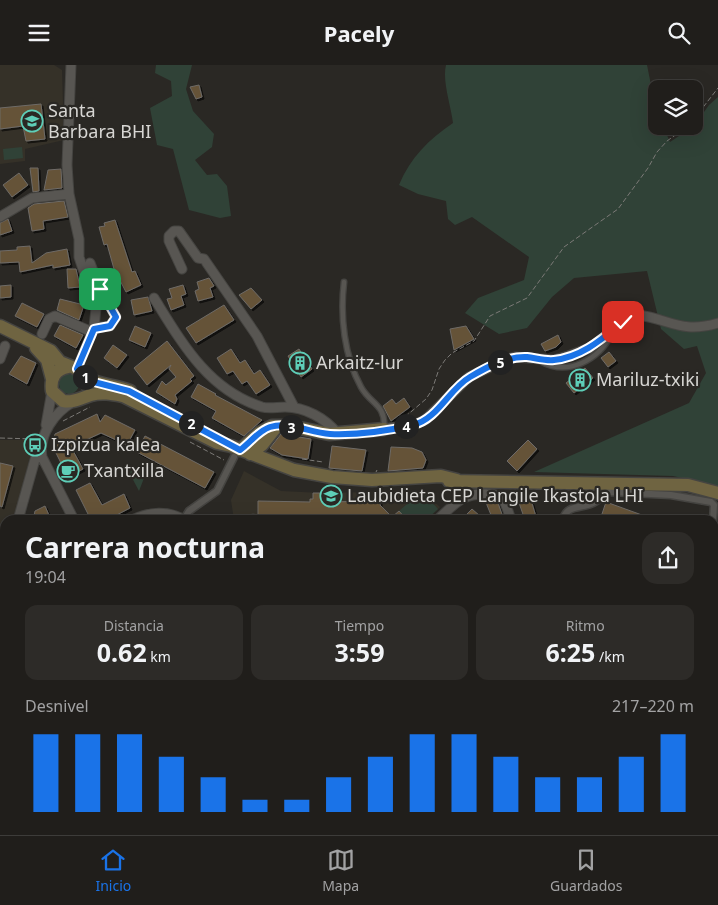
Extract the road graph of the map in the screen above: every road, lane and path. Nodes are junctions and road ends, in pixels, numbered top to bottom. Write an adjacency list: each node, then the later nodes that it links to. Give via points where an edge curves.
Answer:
1 (71, 65): 5 (street)
2 (718, 88): 3 (path)
3 (703, 107)
4 (675, 135): 23 (path, via 657,152 618,209 564,247 527,297 490,316 474,341 445,359 432,391)
5 (69, 194): 6 (street, via 32,199); 13 (street, via 79,239 79,257 96,308)
6 (0, 217)
7 (90, 263): 13 (street, via 116,317 110,326)
8 (182, 269): 22 (street, via 169,241 174,231 179,231 198,258 204,259 257,336)
9 (344, 282): 26 (lane, via 343,320 347,346 362,389 385,419)
10 (154, 298): 22 (street, via 188,353 218,383 262,407)
11 (718, 323): 26 (street, via 679,327 638,315 590,348 554,360 515,357 505,360 469,377 425,420 416,425)
12 (0, 327): 14 (main road)
13 (93, 330): 15 (street, via 55,316 49,319); 18 (street)
14 (13, 333): 18 (main road, via 51,351); 19 (main road, via 39,350 47,360)
15 (42, 335)
16 (5, 345): 17 (street)
17 (0, 359)
18 (78, 369): 19 (main road, via 58,371); 20 (main road, via 86,389); 31 (main road, via 96,383 115,385 129,391 219,438)
19 (52, 385): 20 (main road, via 59,399); 29 (street)
20 (76, 400): 31 (main road, via 104,394 123,396); 35 (street, via 55,415 40,448)
21 (92, 406): 24 (path)
22 (294, 407): 27 (street, via 323,419)
23 (401, 420)
24 (62, 422)
25 (277, 426): 27 (main road); 30 (main road); 31 (main road, via 265,429)
26 (384, 429): 27 (main road)
27 (338, 433)
28 (0, 438): 29 (path)
29 (41, 439): 36 (street)
30 (264, 442): 31 (main road); 33 (main road)
31 (239, 452): 33 (main road); 42 (street, via 217,491)
32 (302, 459): 34 (path)
33 (271, 462): 37 (main road, via 294,470 356,480 688,485)
34 (322, 462)
35 (45, 464): 36 (street); 39 (street)
36 (31, 465): 38 (street)
37 (718, 493)
38 (19, 515)
39 (71, 515)
40 (148, 515): 41 (street)
41 (170, 515)
42 (187, 515)
43 (443, 515): 44 (street, via 470,494 496,494 504,502)
44 (509, 515)
45 (565, 515): 46 (street, via 567,511 595,502 610,492 671,495 711,502)
46 (713, 515)

